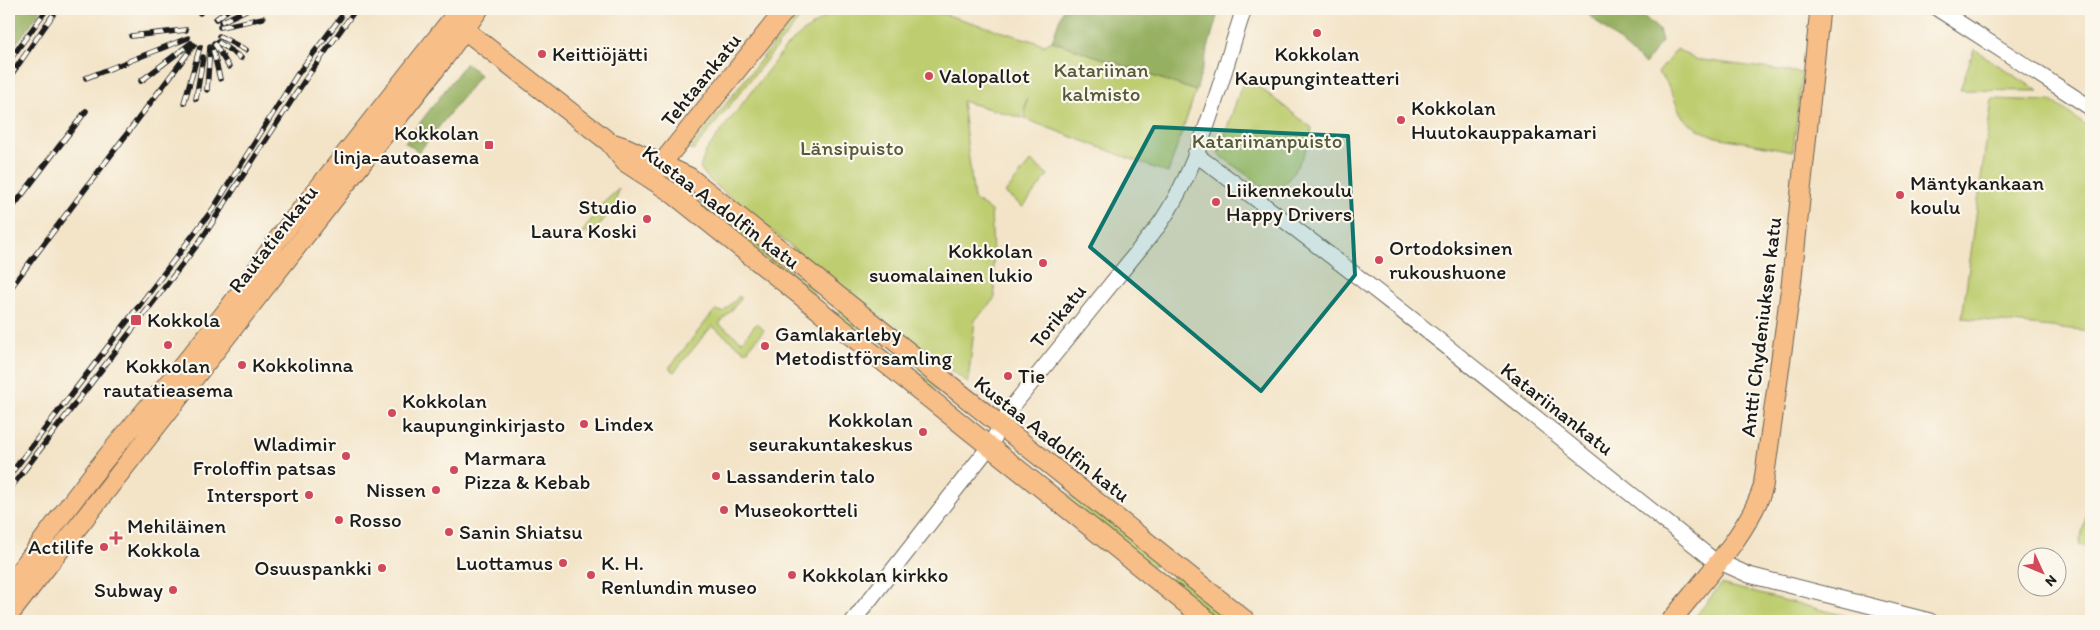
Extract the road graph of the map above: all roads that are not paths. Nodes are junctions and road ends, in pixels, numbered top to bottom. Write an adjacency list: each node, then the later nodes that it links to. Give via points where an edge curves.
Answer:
1 (479, 9): 6 (main road, Rautatienkatu)
2 (786, 9): 9 (main road, Tehtaankatu)
3 (1244, 9): 8 (street, Torikatu)
4 (1820, 9): 12 (main road, Antti Chydeniuksen katu, via 1791,286 1763,487 1753,514)
5 (1938, 9): 7 (street)
6 (458, 19): 9 (main road, Kustaa Aadolfin katu, via 609,142 620,157); 13 (main road, Rautatienkatu, via 280,238 196,352 107,457); 14 (main road, Rautatienkatu, via 444,58)
7 (2091, 108)
8 (1195, 154): 10 (street, Torikatu, via 1176,200 1159,224 1011,408); 12 (street, Katariinankatu)
9 (656, 171): 10 (main road, Kustaa Aadolfin katu, via 689,178); 11 (main road, Kustaa Aadolfin katu, via 686,205)
10 (1000, 427): 11 (street, Torikatu); 17 (main road, Kustaa Aadolfin katu)
11 (989, 447): 15 (street, Torikatu); 16 (main road, Kustaa Aadolfin katu)
12 (1718, 561): 18 (main road, Antti Chydeniuksen katu); 19 (street, Katariinankatu, via 1749,575)
13 (9, 585)
14 (9, 615)
15 (853, 621)
16 (1208, 621)
17 (1246, 621)
18 (1671, 621)
19 (1930, 621)

